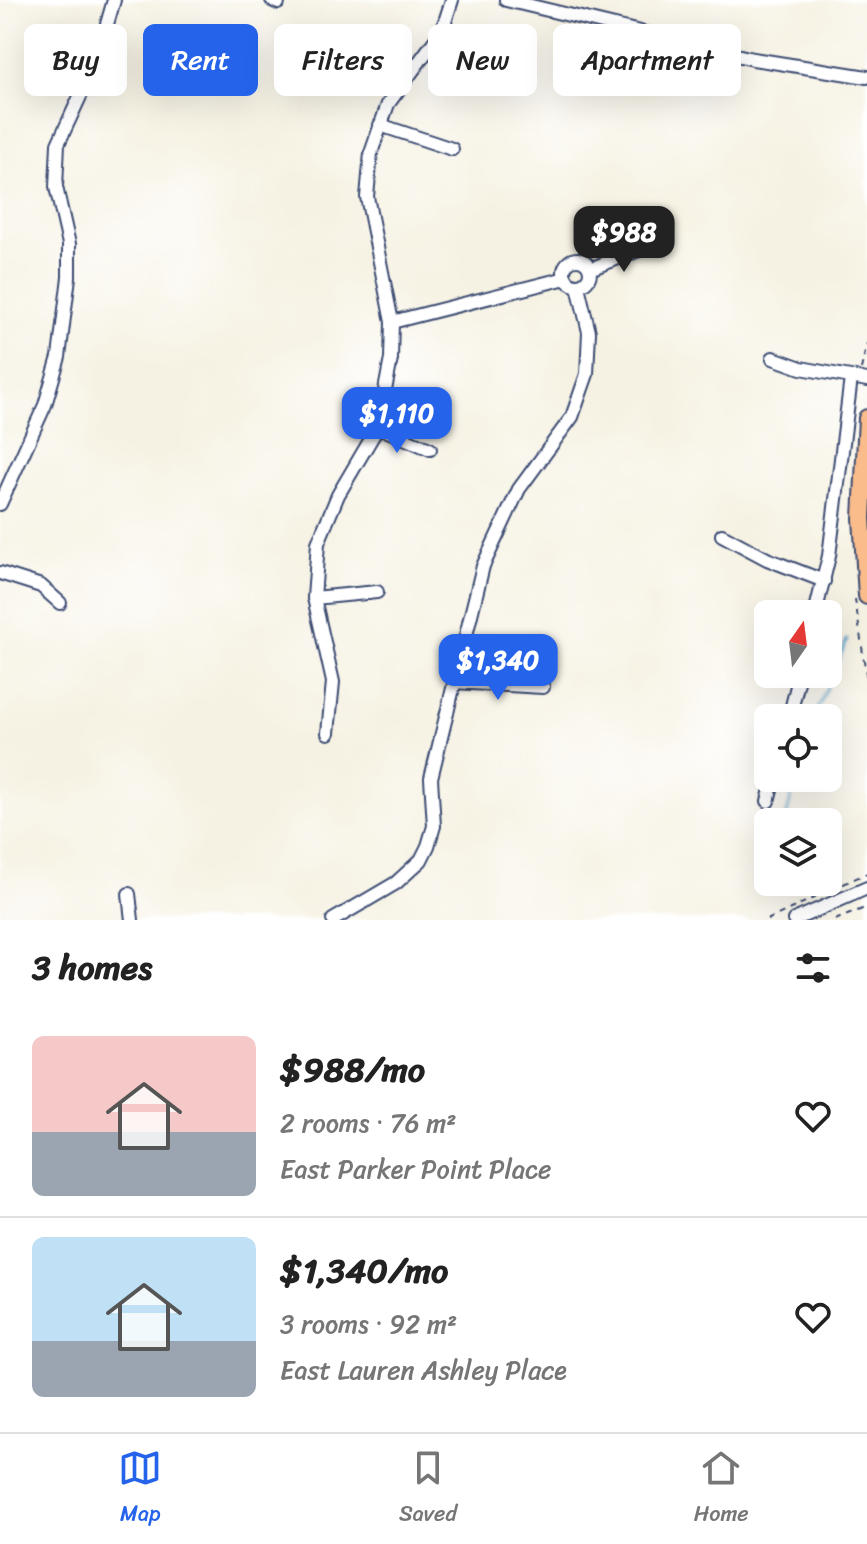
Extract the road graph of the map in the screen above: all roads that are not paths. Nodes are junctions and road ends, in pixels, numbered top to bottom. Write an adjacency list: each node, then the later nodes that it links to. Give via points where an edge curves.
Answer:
1 (114, 0): 18 (street, via 96,62 58,144 56,187 69,244 59,357 45,405)
2 (452, 0): 5 (street, via 442,31 404,79)
3 (506, 0): 4 (street, via 753,59)
4 (867, 77)
5 (380, 125): 6 (street); 11 (street, via 367,197)
6 (452, 149)
7 (644, 248): 8 (street)
8 (590, 269): 9 (street, via 575,259 565,268); 10 (street, via 589,279)
9 (566, 278): 10 (street); 11 (street)
10 (578, 286): 27 (street, via 589,332 581,397 561,436 519,489 500,524 483,566)
11 (392, 322): 16 (street)
12 (773, 358): 13 (street)
13 (851, 378): 14 (street); 21 (street)
14 (867, 380)
15 (867, 418): 23 (main road, via 862,518)
16 (378, 427): 17 (street); 24 (street, via 325,523 314,569)
17 (430, 449)
18 (0, 504)
19 (722, 535): 21 (street)
20 (0, 573): 26 (street, via 41,586)
21 (824, 581): 25 (street)
22 (377, 592): 24 (street)
23 (867, 596)
24 (314, 598): 29 (street, via 333,682)
25 (819, 600)
26 (60, 603)
27 (454, 682): 28 (street); 35 (street, via 431,778 434,826 428,846 411,871)
28 (543, 687)
29 (328, 733)
30 (770, 792): 31 (street)
31 (768, 801)
32 (867, 888): 36 (street)
33 (129, 894): 34 (street)
34 (132, 920)
35 (333, 920)
36 (794, 920)

